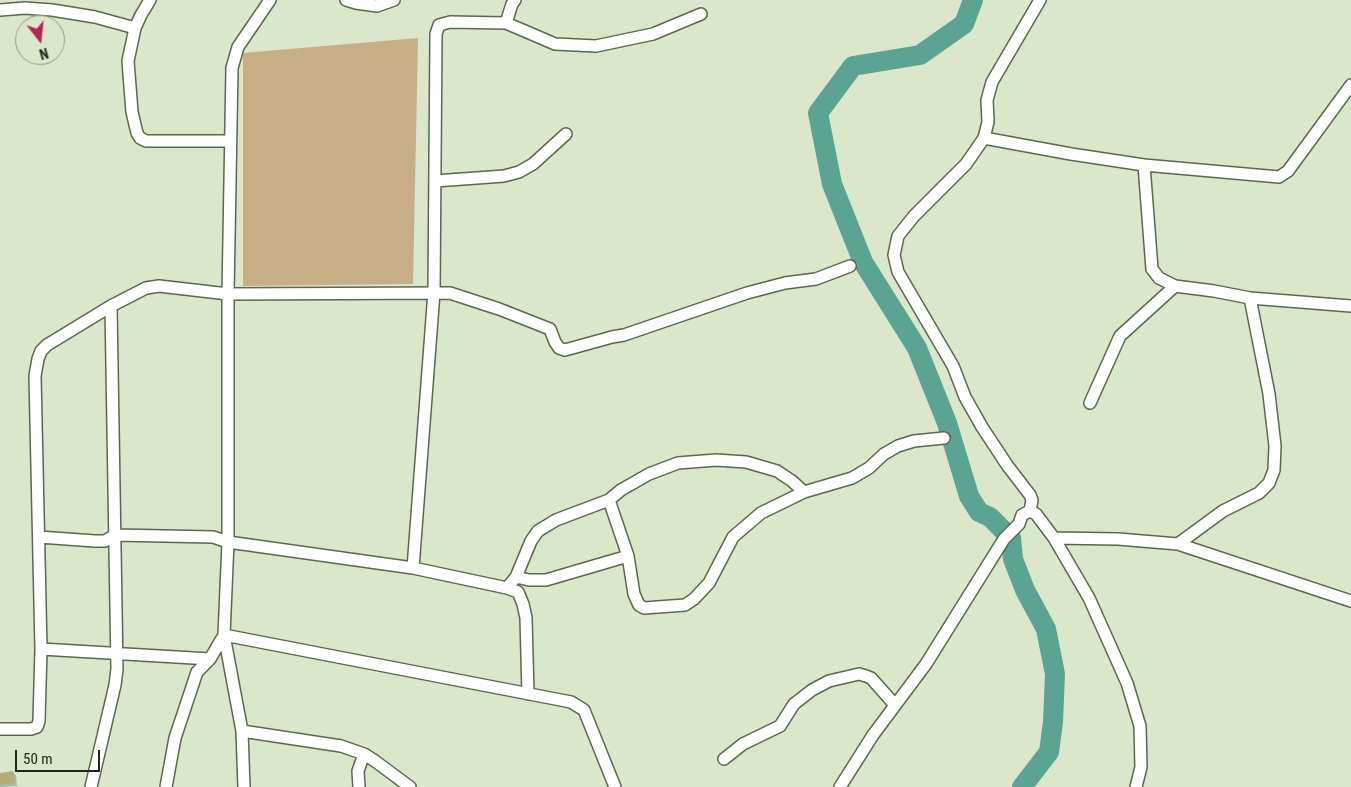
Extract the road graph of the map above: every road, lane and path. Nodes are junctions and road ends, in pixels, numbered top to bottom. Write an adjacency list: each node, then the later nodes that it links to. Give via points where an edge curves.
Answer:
1 (150, 0): 10 (street)
2 (270, 0): 14 (street, via 238,47 232,68)
3 (346, 0): 4 (street, via 377,6)
4 (394, 0)
5 (515, 0): 9 (street)
6 (1040, 0): 13 (street, via 992,82)
7 (0, 10): 10 (street, via 52,10)
8 (701, 14): 9 (street, via 652,34 596,46 554,44)
9 (506, 23): 16 (street, via 450,22 439,25 436,34)
10 (135, 28): 14 (street, via 128,61 132,112 140,138 146,141)
11 (1351, 85): 15 (street, via 1288,171 1279,177)
12 (566, 134): 16 (street, via 533,164 519,172)
13 (984, 138): 15 (street); 28 (street, via 966,164 908,222 898,236 894,255 898,272 953,366 969,405 1030,495)
14 (230, 140): 20 (street)
15 (1144, 165): 18 (street, via 1152,269 1159,278)
16 (435, 181): 19 (street)
17 (850, 266): 19 (street, via 816,279 746,293 638,331 564,350 559,348 550,329 457,295)
18 (1176, 286): 21 (street); 24 (street, via 1120,336)
19 (434, 292): 20 (street); 35 (street)
20 (228, 294): 22 (street, via 158,286 146,288); 32 (street)
21 (1250, 298): 23 (street); 33 (street, via 1270,401 1274,470 1269,483 1259,493 1222,511)
22 (111, 306): 29 (street); 30 (street, via 48,345 38,359 35,376)
23 (1351, 306)
24 (1090, 403)
25 (944, 438): 26 (street, via 914,440 898,446 852,478)
26 (804, 492): 27 (street, via 777,471 746,462 716,460 678,463 648,474); 34 (street, via 761,513 734,538 710,583 685,605 644,608 639,605)
27 (609, 500): 34 (street); 36 (street, via 556,520 538,531)
28 (1030, 511): 31 (street); 44 (street, via 1022,515 1019,524 1004,539 926,664)
29 (115, 535): 30 (street, via 100,541); 32 (street, via 214,537); 41 (street)
30 (39, 537): 40 (street)
31 (1054, 538): 33 (street); 56 (street, via 1089,598 1126,683 1140,726 1141,767)
32 (228, 542): 35 (street); 39 (street)
33 (1178, 544): 38 (street)
34 (628, 556): 36 (street, via 546,580)
35 (413, 568): 37 (street)
36 (516, 577): 37 (street)
37 (507, 588): 43 (street, via 518,592 526,618)
38 (1351, 602)
39 (224, 635): 42 (street); 43 (street); 46 (street)
40 (41, 649): 41 (street); 45 (street, via 37,727)
41 (117, 653): 42 (street); 49 (street, via 115,685)
42 (210, 660): 50 (street, via 197,672 175,738)
43 (528, 694): 54 (street, via 572,702 584,710)
44 (895, 705): 48 (street, via 866,676 859,674 829,681 794,704 780,726 743,744); 55 (street)
45 (0, 729)
46 (242, 731): 47 (street, via 341,746); 51 (street)
47 (364, 754): 52 (street, via 358,771); 53 (street)
48 (724, 759)
49 (91, 787)
50 (166, 787)
51 (244, 787)
52 (358, 787)
53 (410, 787)
54 (615, 787)
55 (840, 787)
56 (1136, 787)

